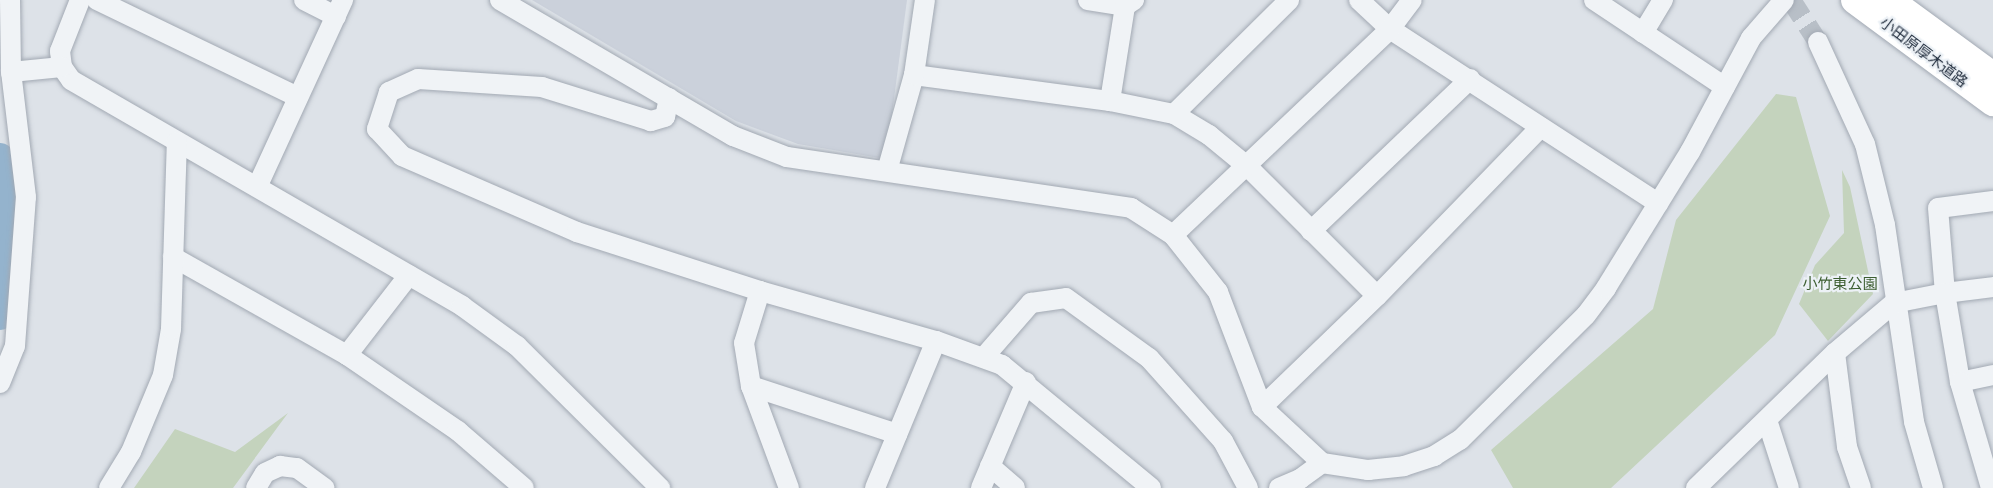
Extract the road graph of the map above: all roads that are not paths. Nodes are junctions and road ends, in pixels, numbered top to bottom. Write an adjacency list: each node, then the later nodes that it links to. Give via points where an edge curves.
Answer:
1 (10, 0): 22 (street)
2 (80, 0): 21 (street, via 60,51)
3 (97, 0): 27 (street)
4 (304, 0): 17 (street)
5 (925, 0): 23 (street)
6 (1088, 0): 16 (street)
7 (1289, 0): 31 (street)
8 (1359, 0): 18 (street)
9 (1412, 0): 18 (street)
10 (1594, 0): 19 (street)
11 (1663, 0): 19 (street)
12 (1784, 0): 26 (street, via 1751,38)
13 (1855, 0): 30 (highway, 小田原厚木道路)
14 (1889, 0): 24 (highway, 小田原厚木道路)
15 (510, 2): 28 (street)
16 (1129, 3): 29 (street)
17 (340, 8): 27 (street)
18 (1390, 29): 25 (street); 34 (street)
19 (1643, 33): 26 (street)
20 (1818, 42): 47 (street, via 1865,144 1885,225)
21 (62, 67): 22 (street); 33 (street, via 84,90)
22 (11, 72): 55 (street, via 26,197 15,346)
23 (914, 75): 29 (street); 35 (street)
24 (1993, 76)
25 (1470, 79): 32 (street); 39 (street)
26 (1725, 87): 38 (street)
27 (298, 97): 36 (street)
28 (669, 98): 35 (street, via 733,136 787,157); 44 (street, via 665,117 651,121 542,87 418,79 388,93 377,129 402,156 577,232)
29 (1110, 101): 31 (street)
30 (1993, 102)
31 (1174, 114): 34 (street, via 1209,135)
32 (1541, 127): 38 (street); 46 (street)
33 (177, 142): 36 (street); 41 (street)
34 (1248, 167): 39 (street); 40 (street)
35 (887, 171): 40 (street, via 1131,208)
36 (258, 185): 42 (street)
37 (1993, 201): 45 (street, via 1938,208)
38 (1658, 203): 60 (street, via 1586,315 1460,440 1434,456 1386,470)
39 (1311, 231): 46 (street)
40 (1173, 235): 57 (street, via 1218,292)
41 (173, 257): 50 (street); 63 (street, via 171,329 163,375 131,452)
42 (409, 275): 50 (street); 62 (street, via 517,346)
43 (1993, 287): 45 (street)
44 (760, 291): 48 (street); 56 (street, via 744,343)
45 (1945, 293): 47 (street); 54 (street)
46 (1377, 296): 57 (street)
47 (1894, 303): 49 (street); 77 (street, via 1914,422)
48 (936, 341): 51 (street); 59 (street)
49 (1835, 353): 58 (street); 76 (street, via 1847,447)
50 (347, 355): 66 (street, via 458,430)
51 (984, 357): 53 (street); 72 (street, via 1031,303 1066,298 1149,358 1223,441)
52 (1993, 375): 54 (street)
53 (1026, 382): 61 (street); 71 (street)
54 (1960, 382): 78 (street)
55 (0, 383)
56 (751, 386): 59 (street); 67 (street)
57 (1262, 407): 60 (street)
58 (1767, 420): 74 (street); 75 (street)
59 (897, 434): 68 (street)
60 (1322, 463): 73 (street)
61 (990, 466): 69 (street); 70 (street)
62 (648, 484)
63 (109, 488)
64 (256, 488): 65 (street, via 266,473 280,466 297,468)
65 (325, 488)
66 (524, 488)
67 (789, 488)
68 (875, 488)
69 (981, 488)
70 (1015, 488)
71 (1151, 488)
72 (1248, 488)
73 (1279, 488)
74 (1696, 488)
75 (1789, 488)
76 (1861, 488)
77 (1933, 488)
78 (1990, 488)

